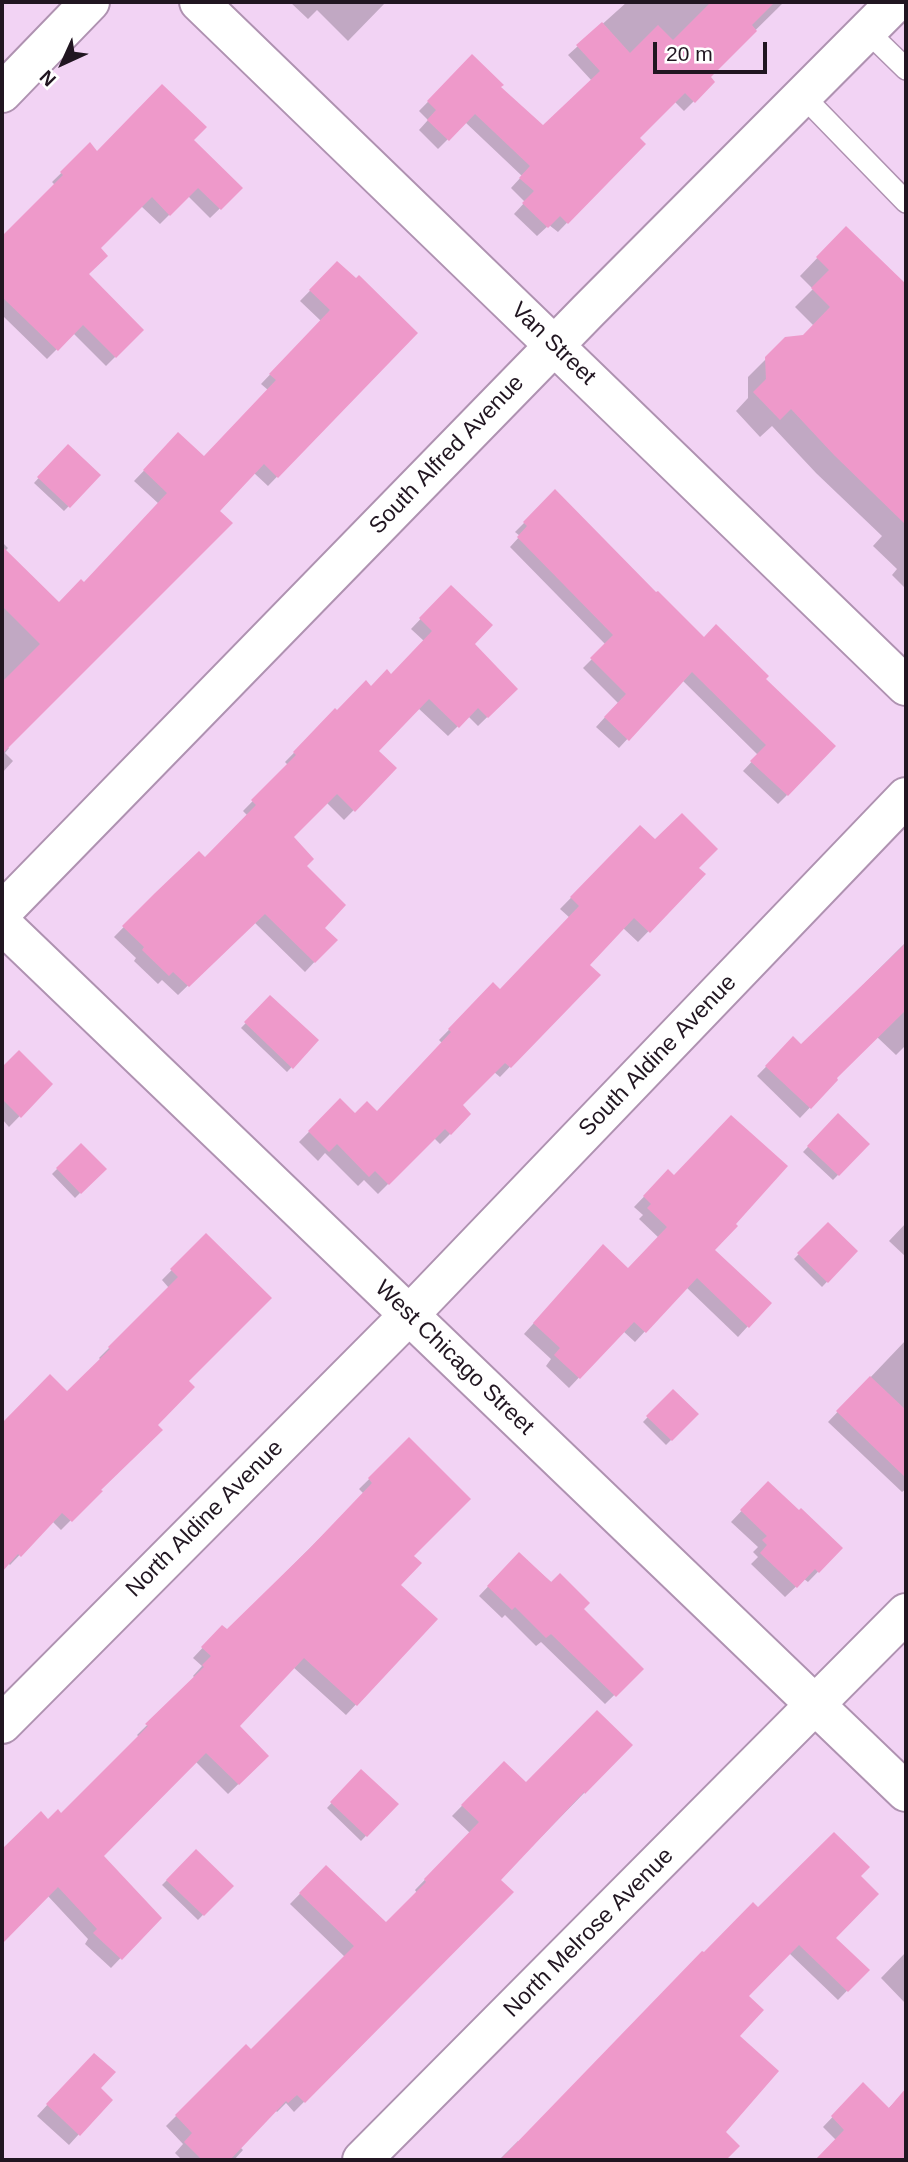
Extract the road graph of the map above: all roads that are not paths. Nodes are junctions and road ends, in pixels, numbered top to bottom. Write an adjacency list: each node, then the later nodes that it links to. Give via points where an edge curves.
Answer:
1 (90, 2): 6 (street)
2 (199, 2): 9 (street, Van Street)
3 (896, 2): 4 (street, South Alfred Avenue)
4 (867, 32): 5 (lane); 7 (street, South Alfred Avenue)
5 (906, 69)
6 (2, 93)
7 (803, 96): 8 (lane); 9 (street, South Alfred Avenue)
8 (906, 202)
9 (554, 345): 10 (street, Van Street); 12 (street, South Alfred Avenue)
10 (906, 686)
11 (906, 797): 14 (street, South Aldine Avenue)
12 (2, 912)
13 (2, 924): 14 (street, West Chicago Street)
14 (409, 1315): 16 (street, West Chicago Street); 17 (street, North Aldine Avenue)
15 (906, 1613): 16 (street, North Melrose Avenue)
16 (815, 1706): 18 (street, West Chicago Street); 19 (street, North Melrose Avenue)
17 (2, 1724)
18 (906, 1792)
19 (362, 2160)

